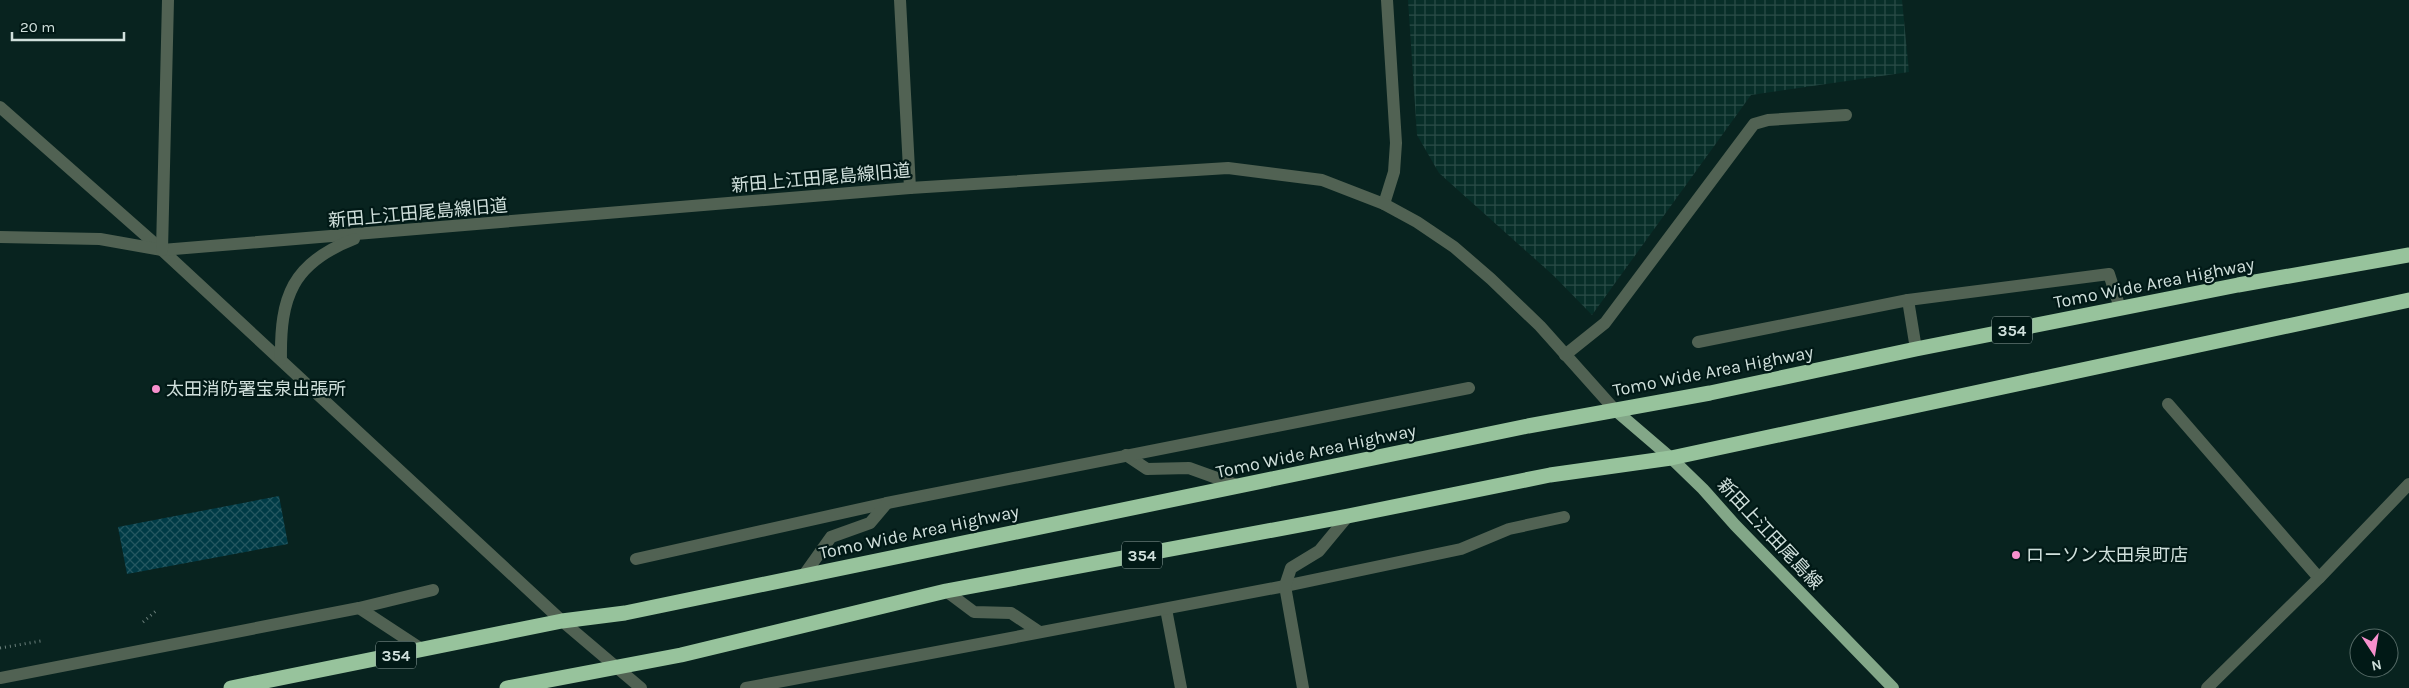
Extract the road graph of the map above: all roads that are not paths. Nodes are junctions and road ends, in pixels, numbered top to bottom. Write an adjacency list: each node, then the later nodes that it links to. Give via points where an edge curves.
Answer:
1 (168, 0): 10 (street)
2 (900, 0): 6 (street)
3 (1387, 0): 7 (street, via 1396,143 1394,172)
4 (0, 107): 10 (street)
5 (1846, 115): 17 (street, via 1768,120 1754,124 1605,323)
6 (910, 188): 7 (street, 新田上江田尾島線旧道, via 1228,168 1322,180); 8 (street, 新田上江田尾島線旧道)
7 (1384, 204): 17 (street, 新田上江田尾島線旧道, via 1454,246 1540,326)
8 (400, 232): 10 (street, 新田上江田尾島線旧道); 18 (street, via 353,239 301,271 284,309 280,328)
9 (0, 237): 10 (street, 新田上江田尾島線旧道, via 100,238)
10 (162, 250): 18 (street)
11 (2409, 255): 14 (highway, Tomo Wide Area Highway / 354)
12 (1908, 300): 14 (street, via 2109,274); 15 (street); 16 (street)
13 (2409, 300): 23 (highway, 354)
14 (2120, 308): 16 (highway, Tomo Wide Area Highway / 354)
15 (1698, 342)
16 (1916, 349): 21 (highway, Tomo Wide Area Highway / 354, via 1710,394)
17 (1565, 355): 21 (street, 新田上江田尾島線旧道)
18 (281, 360): 37 (street)
19 (1469, 388): 22 (street)
20 (2168, 404): 31 (street)
21 (1615, 410): 23 (main road, 新田上江田尾島線); 25 (highway, Tomo Wide Area Highway / 354)
22 (1126, 455): 25 (street, via 1147,469 1189,468); 26 (street)
23 (1671, 458): 27 (highway, 354, via 1550,475); 48 (main road, 新田上江田尾島線)
24 (2409, 484): 31 (street)
25 (1239, 486): 30 (highway, Tomo Wide Area Highway / 354)
26 (887, 503): 29 (street); 30 (street, via 870,523 831,537)
27 (1348, 516): 32 (street, via 1319,550 1291,568); 34 (highway, 354)
28 (1564, 518): 32 (street, via 1509,528 1461,549)
29 (636, 559)
30 (804, 575): 37 (highway, Tomo Wide Area Highway / 354, via 625,613)
31 (2319, 578): 49 (street)
32 (1285, 586): 36 (street); 47 (street)
33 (433, 590): 35 (street)
34 (946, 591): 38 (street, via 974,612 1011,613); 40 (highway, 354, via 680,655)
35 (359, 608): 39 (street); 41 (street)
36 (1166, 609): 38 (street); 46 (street)
37 (562, 621): 39 (highway, Tomo Wide Area Highway / 354); 40 (street)
38 (1038, 631): 45 (street)
39 (423, 650): 42 (highway, Tomo Wide Area Highway / 354)
40 (616, 666): 43 (highway, 354); 44 (street)
41 (0, 678)
42 (231, 688)
43 (507, 688)
44 (641, 688)
45 (746, 688)
46 (1181, 688)
47 (1304, 688)
48 (1893, 688)
49 (2207, 688)

